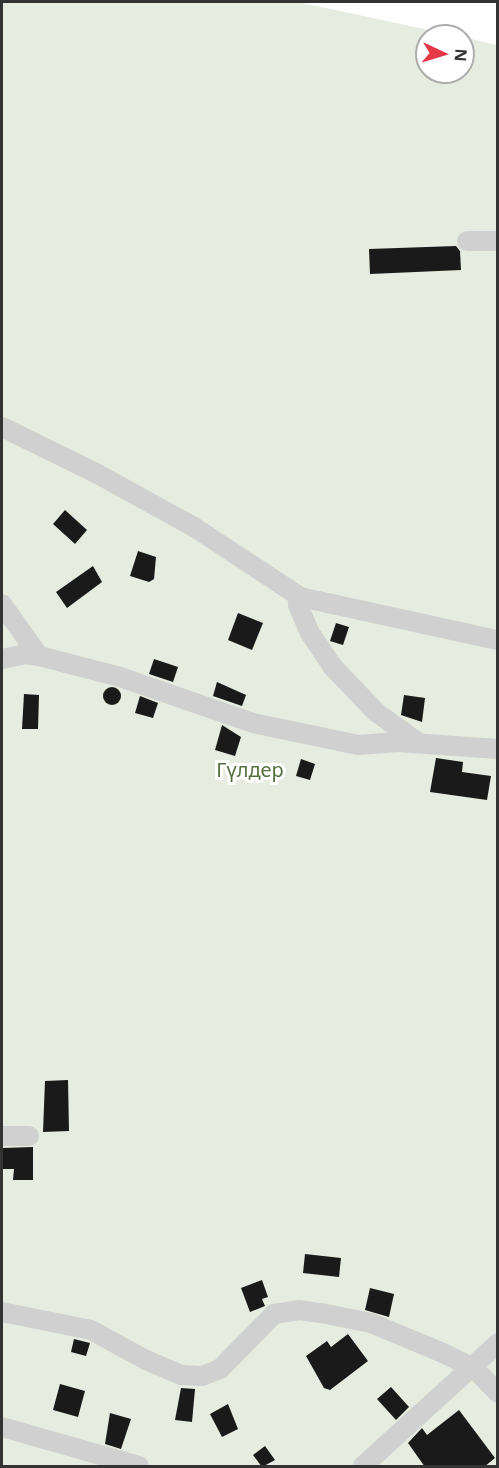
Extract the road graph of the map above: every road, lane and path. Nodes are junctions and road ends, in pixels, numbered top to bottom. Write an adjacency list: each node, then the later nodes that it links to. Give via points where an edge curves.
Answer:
1 (467, 241): 2 (street)
2 (498, 241)
3 (2, 427): 4 (street, via 194,527)
4 (300, 597): 6 (street); 9 (street, via 298,605 310,633 332,666 376,712 405,737)
5 (2, 604): 7 (street)
6 (498, 640)
7 (39, 656): 8 (street, via 25,654); 9 (street, via 120,677 253,723 358,745)
8 (2, 659)
9 (422, 744): 10 (street)
10 (498, 749)
11 (2, 1136): 12 (street)
12 (29, 1136)
13 (2, 1312): 15 (street, via 91,1330 182,1375 202,1376 220,1369 273,1314 299,1310 371,1323)
14 (498, 1343): 15 (street)
15 (474, 1368): 16 (street); 19 (street)
16 (498, 1393)
17 (2, 1427): 18 (street)
18 (139, 1467)
19 (363, 1467)

